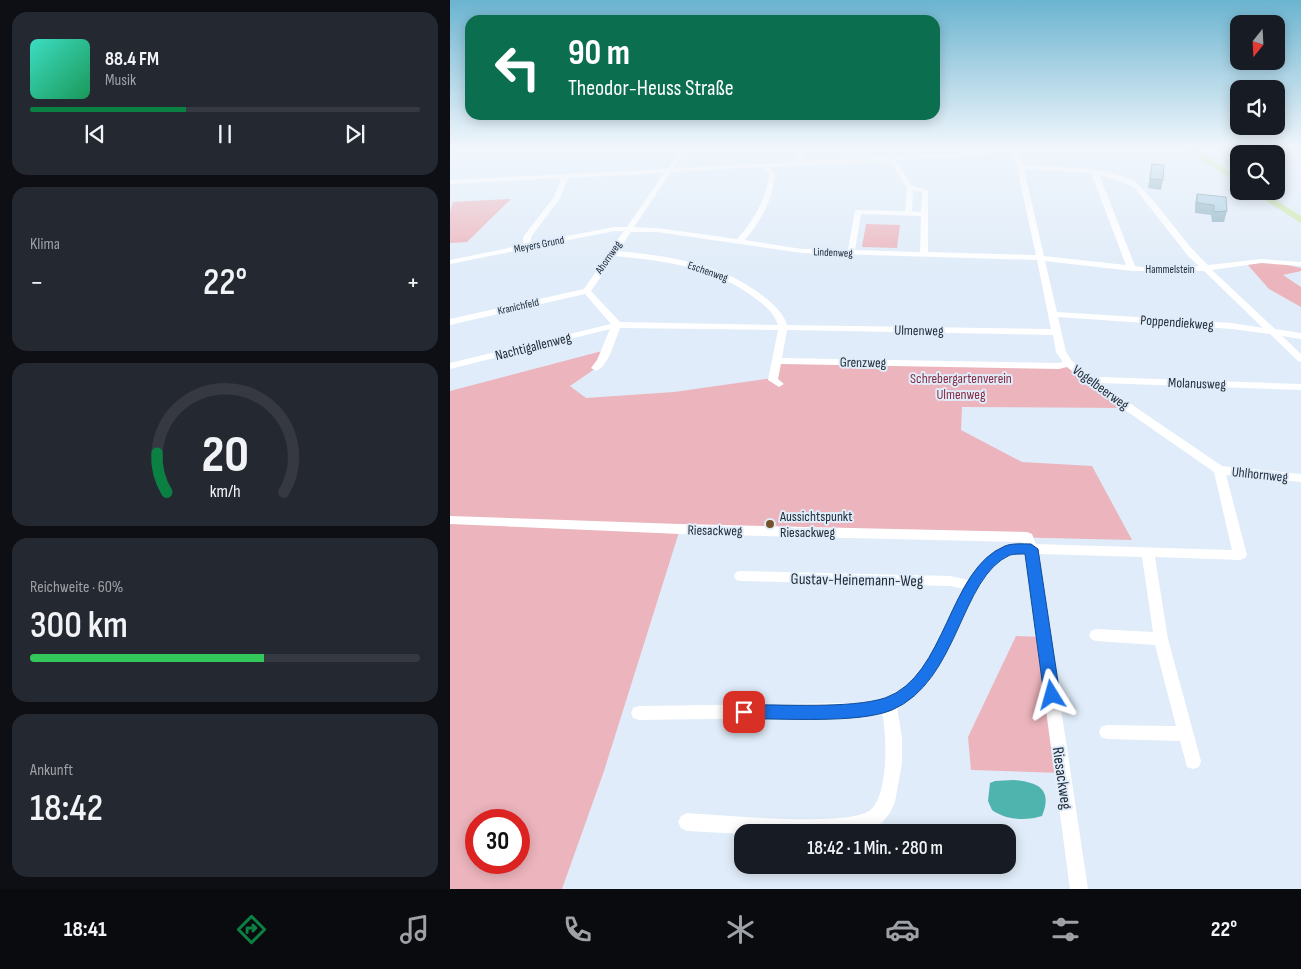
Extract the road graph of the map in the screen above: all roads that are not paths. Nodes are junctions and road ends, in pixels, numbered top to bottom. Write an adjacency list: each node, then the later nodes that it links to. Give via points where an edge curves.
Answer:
1 (560, 189): 15 (street, via 527,237)
2 (655, 189): 13 (street, Ahornweg)
3 (769, 189): 14 (street, via 754,225)
4 (910, 189): 10 (street)
5 (921, 189): 11 (street, via 925,190)
6 (1026, 189): 19 (street, Vogelbeerweg)
7 (1101, 189): 23 (street)
8 (1139, 189): 22 (street)
9 (1269, 200): 12 (main road)
10 (908, 213): 11 (street); 17 (street, via 858,212)
11 (925, 214): 18 (street)
12 (1301, 220)
13 (628, 228): 14 (street, Lindenweg); 15 (street, Meyers Grund); 16 (street, Ahornweg)
14 (738, 242): 17 (street, Lindenweg, via 802,251)
15 (527, 246): 20 (street, Meyers Grund)
16 (611, 253): 24 (street, Ahornweg); 28 (street, Eschenweg, via 693,264 726,276 761,298 774,310)
17 (851, 253): 18 (street, Lindenweg)
18 (924, 255): 19 (street, Lindenweg)
19 (1040, 258): 23 (street, Hammelstein); 25 (street, Vogelbeerweg)
20 (450, 262)
21 (1301, 264): 22 (street, Hammelstein, via 1261,261)
22 (1207, 268): 23 (street, Hammelstein); 29 (street)
23 (1132, 269)
24 (587, 291): 26 (street, Kranichfeld); 27 (street)
25 (1052, 314): 29 (street, Poppendiekweg); 30 (street, Vogelbeerweg)
26 (450, 322)
27 (617, 325): 28 (street, Ulmenweg); 35 (street, Nachtigallenweg); 36 (street)
28 (783, 328): 30 (street, Ulmenweg); 32 (street)
29 (1270, 330): 31 (street, Poppendiekweg); 33 (street)
30 (1056, 332): 34 (street, Vogelbeerweg, via 1061,352)
31 (1301, 336)
32 (777, 360): 34 (street, Grenzweg, via 1059,366); 38 (street, via 773,380)
33 (1301, 360)
34 (1068, 363): 37 (street, Vogelbeerweg)
35 (450, 366)
36 (596, 368)
37 (1093, 382): 39 (street, Molanusweg); 40 (street, Vogelbeerweg)
38 (779, 384)
39 (1301, 387)
40 (1219, 470): 41 (street, Uhlhornweg); 44 (street, via 1240,555)
41 (1301, 478)
42 (450, 520): 43 (street, Riesackweg, via 1006,536 1027,538)
43 (1031, 549): 44 (street); 46 (street, via 1008,550 990,563); 55 (street, Riesackweg)
44 (1148, 552): 48 (street)
45 (742, 576): 46 (street, Gustav-Heinemann-Weg, via 950,581)
46 (973, 586): 49 (street, via 939,654 919,682)
47 (1096, 635): 48 (street)
48 (1161, 639): 52 (street)
49 (888, 704): 50 (street, via 858,710); 54 (street, via 894,722 895,749 887,803 875,818 861,826 806,828)
50 (639, 714)
51 (1107, 732): 52 (street)
52 (1186, 734): 53 (street)
53 (1193, 760)
54 (687, 822)
55 (1079, 889)

